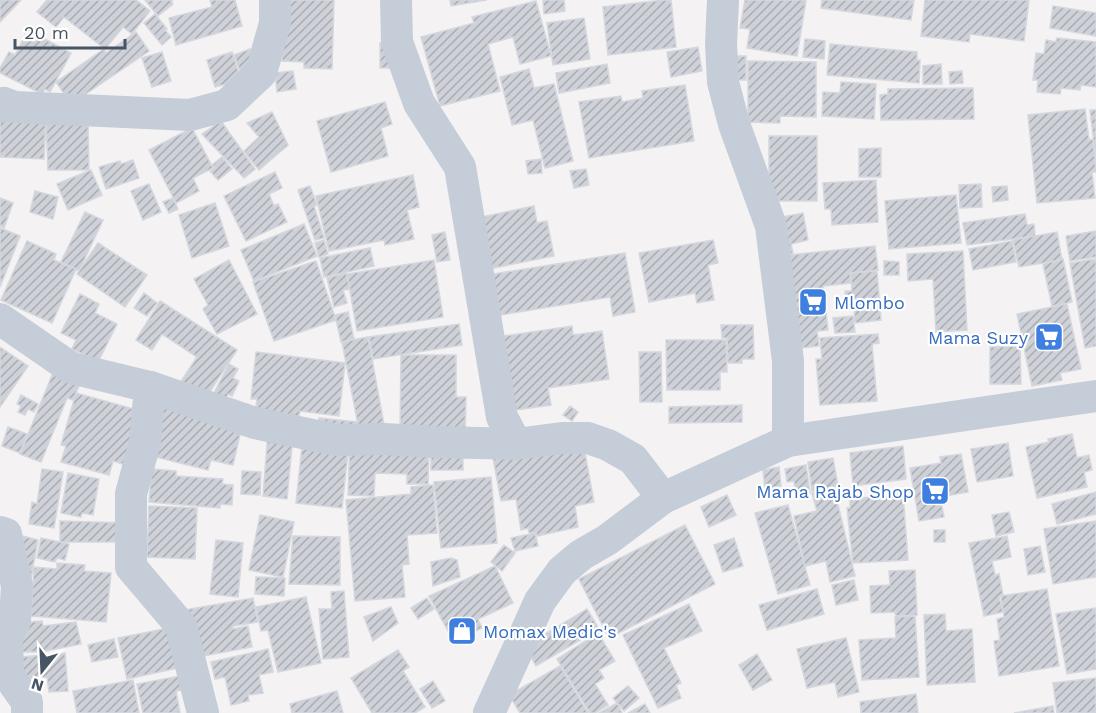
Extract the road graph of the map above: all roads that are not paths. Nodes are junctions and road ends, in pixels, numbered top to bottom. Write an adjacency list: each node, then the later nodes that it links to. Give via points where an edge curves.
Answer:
1 (274, 0): 4 (street, via 275,23 261,73 227,105 190,115 15,107 4,103)
2 (396, 0): 9 (street, via 397,42 419,103 460,167 502,417)
3 (723, 0): 8 (street, via 723,82 771,226 788,361)
4 (0, 107)
5 (0, 319): 6 (street, via 71,368)
6 (150, 387): 9 (street, via 255,423 336,440); 13 (street, via 145,442 131,494 131,567 181,626)
7 (1096, 396): 8 (street)
8 (788, 441): 10 (street)
9 (516, 444): 10 (street, via 588,438 608,445 633,459)
10 (663, 498): 14 (street, via 562,571 540,601)
11 (0, 532): 12 (street, via 6,534 17,586 15,621 8,634 8,675)
12 (18, 705)
13 (203, 713)
14 (489, 713)

